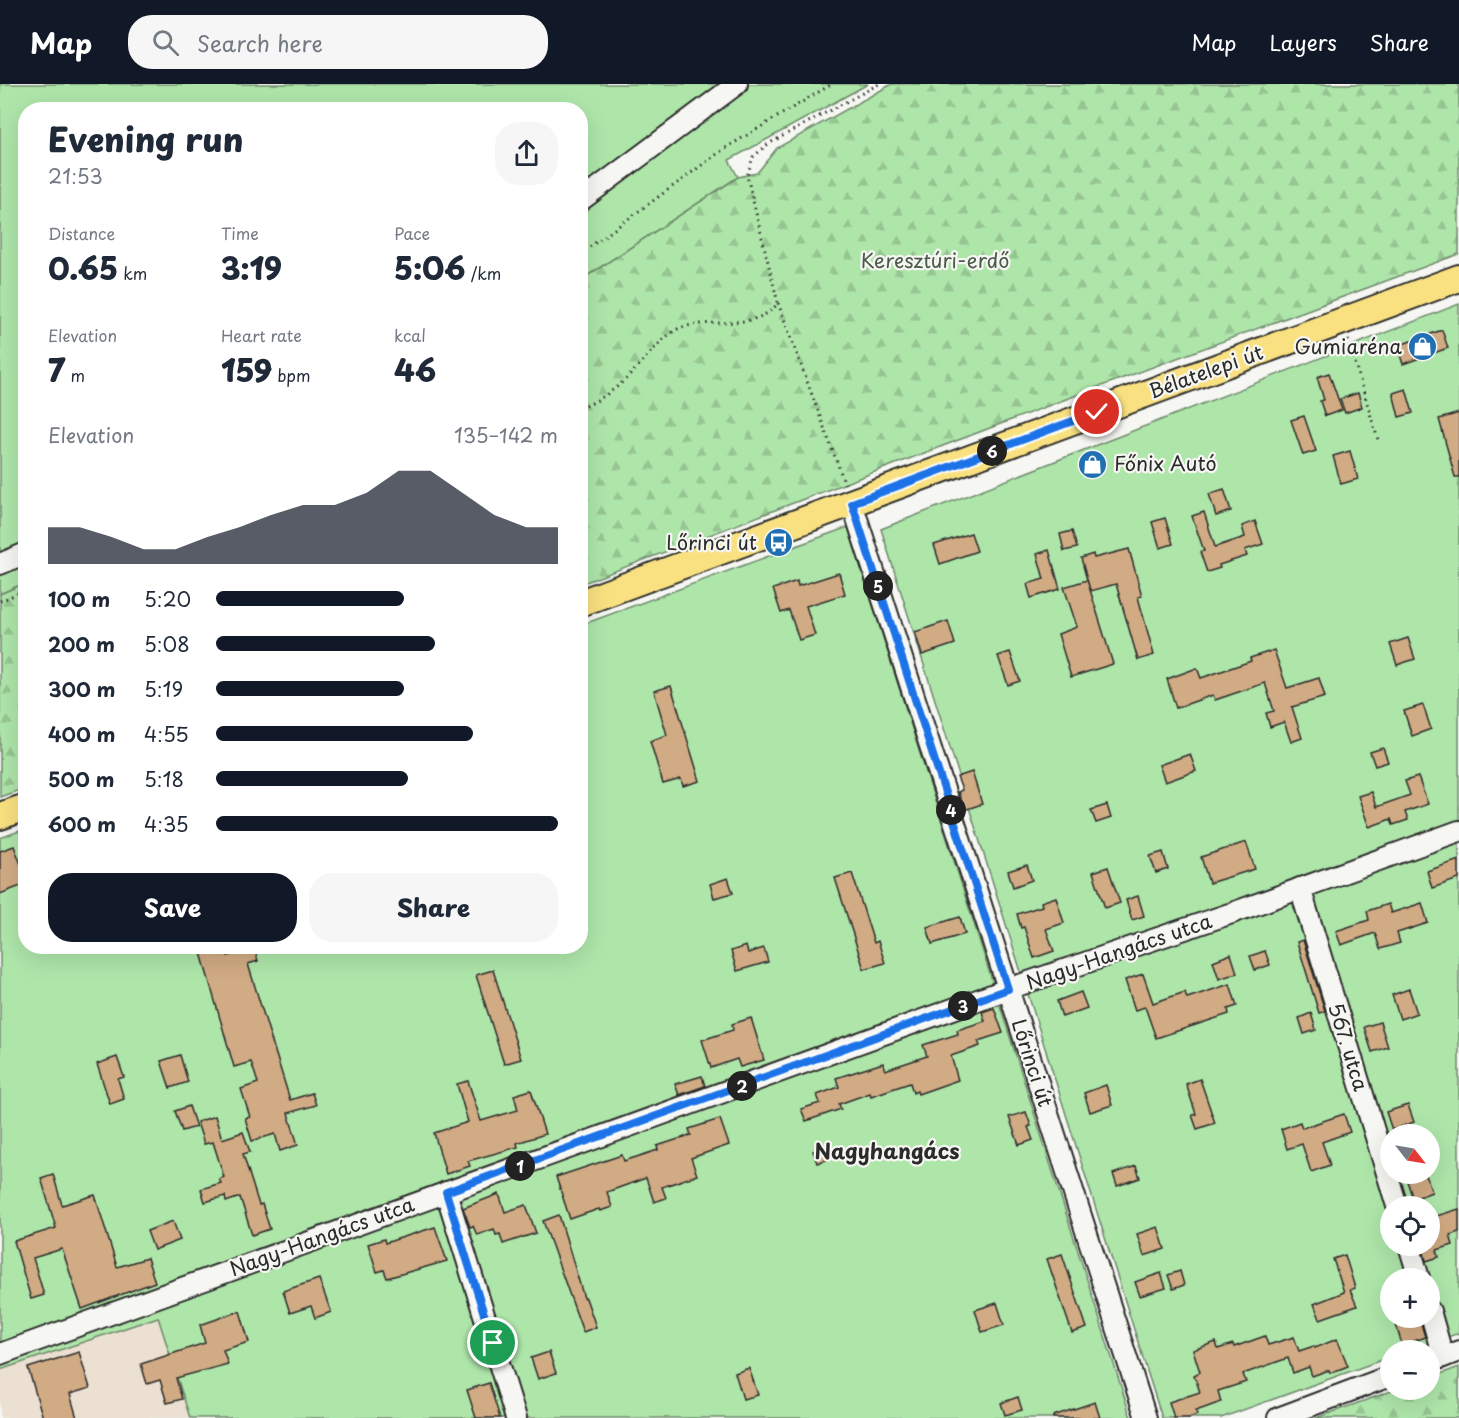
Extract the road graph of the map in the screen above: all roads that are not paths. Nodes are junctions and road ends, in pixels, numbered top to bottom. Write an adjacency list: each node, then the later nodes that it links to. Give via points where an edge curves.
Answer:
1 (737, 84): 2 (street)
2 (588, 195)
3 (1459, 278): 4 (main road, Bélatelepi út)
4 (852, 503): 7 (main road, Bélatelepi út); 12 (street, Lőrinci út)
5 (18, 556): 6 (street)
6 (0, 564)
7 (588, 600)
8 (18, 810): 9 (main road)
9 (0, 816)
10 (1459, 831): 11 (street, Nagy-Hangács utca)
11 (1300, 888): 12 (street, Nagy-Hangács utca); 14 (street, 567. utca)
12 (1008, 989): 13 (street, Nagy-Hangács utca); 20 (street, Lőrinci út)
13 (446, 1192): 16 (street, Nagy-Hangács utca); 19 (street)
14 (1394, 1196)
15 (1435, 1328): 17 (street)
16 (0, 1354)
17 (1444, 1356)
18 (1380, 1380): 21 (street)
19 (516, 1418)
20 (1146, 1418)
21 (1278, 1418)

